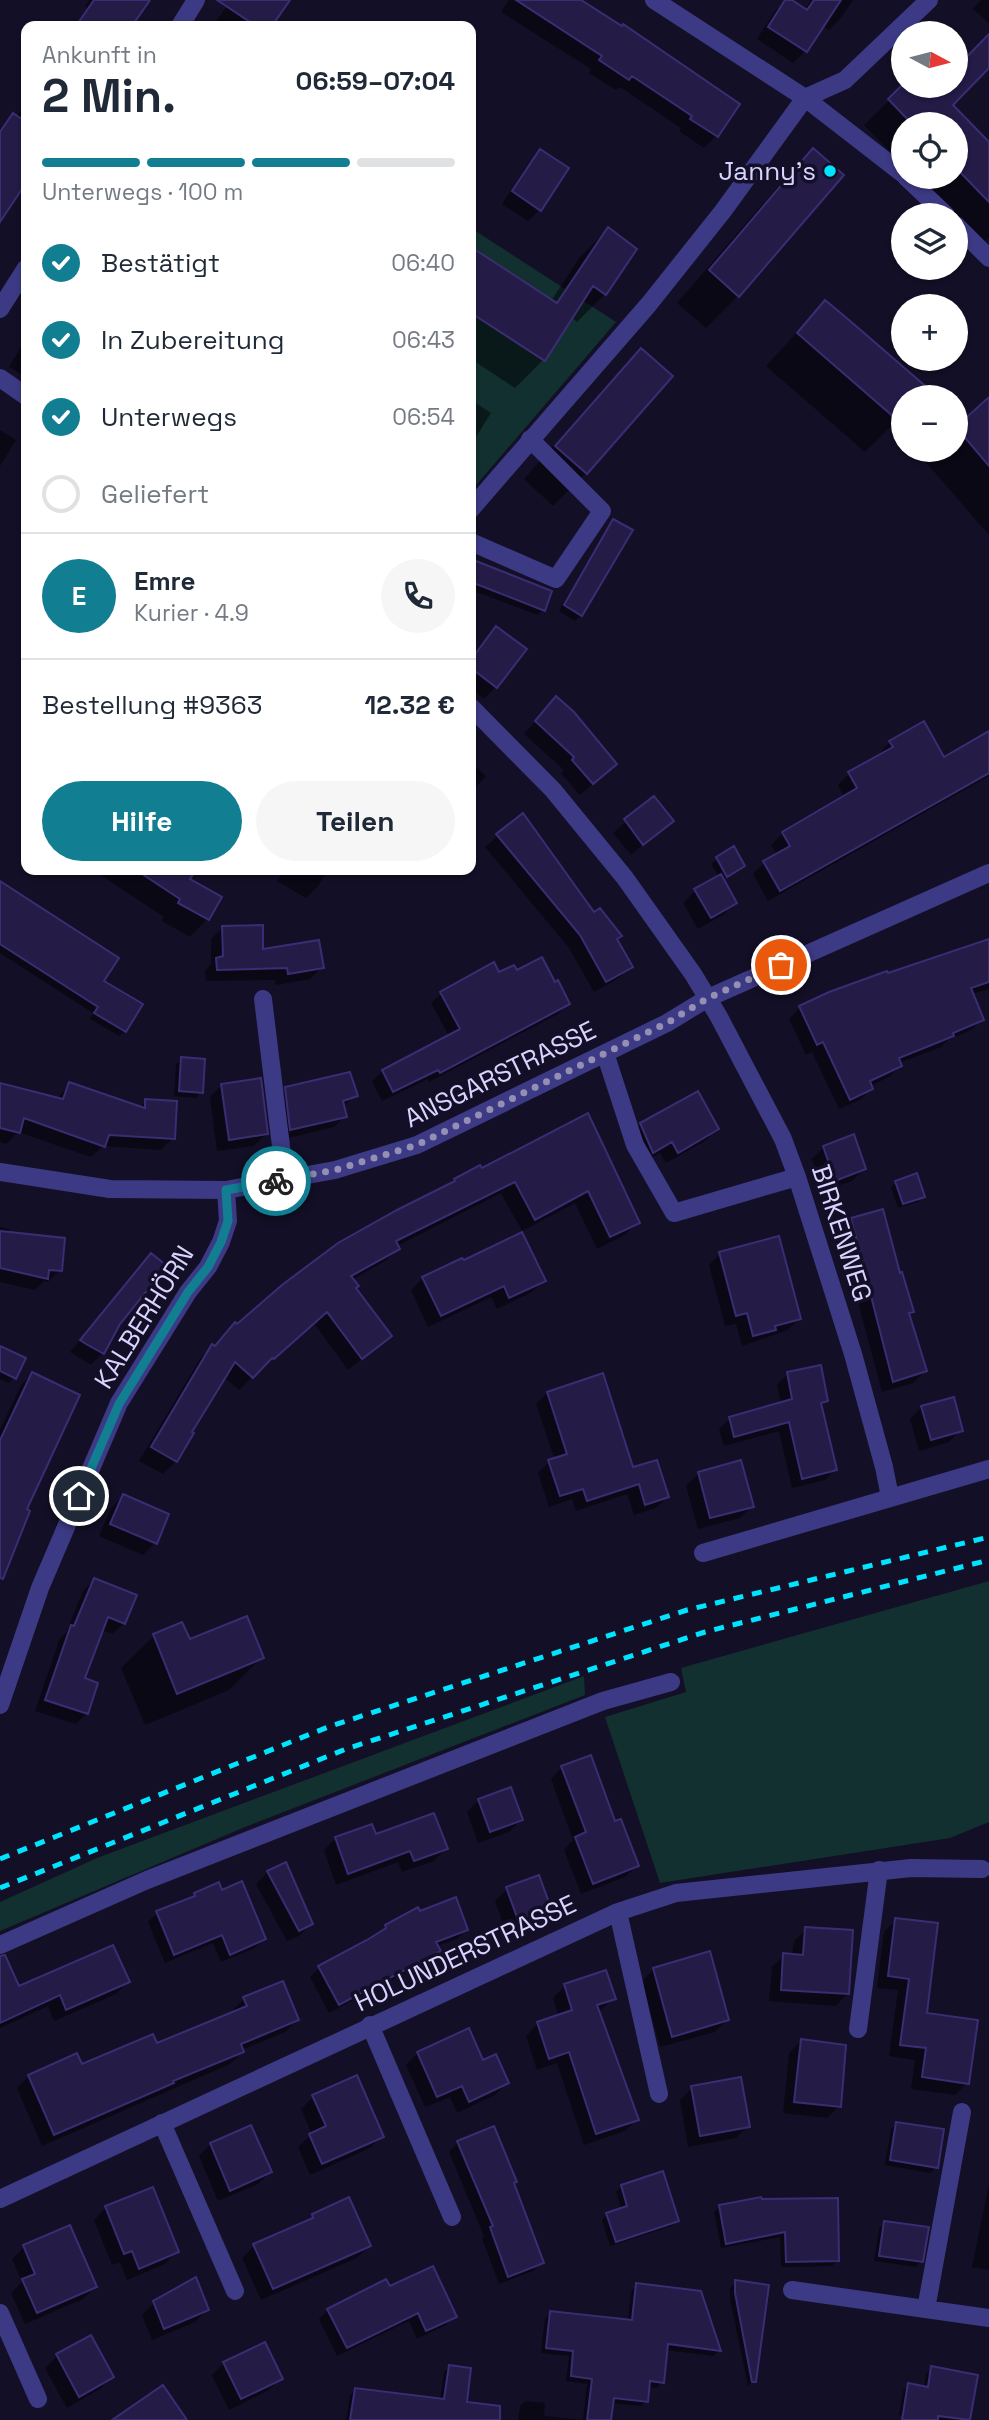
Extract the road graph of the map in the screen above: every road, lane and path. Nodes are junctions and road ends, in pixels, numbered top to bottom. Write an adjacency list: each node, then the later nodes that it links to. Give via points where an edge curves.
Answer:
1 (196, 0): 4 (street)
2 (654, 0): 5 (street)
3 (929, 0): 5 (street, via 845,80)
4 (183, 21)
5 (805, 98): 6 (street); 15 (street, via 649,304)
6 (891, 164)
7 (919, 189): 8 (street)
8 (934, 203)
9 (968, 237): 10 (street)
10 (989, 258)
11 (21, 276): 12 (street)
12 (0, 309)
13 (0, 379): 14 (street)
14 (21, 393)
15 (530, 439): 16 (street); 17 (street, via 602,511 556,579)
16 (476, 503)
17 (476, 544)
18 (476, 712): 20 (street, BIRKENWEG, via 554,790 590,834)
19 (989, 873): 20 (street, ANSGARSTRASSE)
20 (708, 998): 22 (street, ANSGARSTRASSE); 24 (street, BIRKENWEG, via 783,1139)
21 (262, 999): 25 (street)
22 (605, 1053): 24 (street, via 635,1145 674,1213); 25 (street, ANSGARSTRASSE, via 417,1145)
23 (0, 1172): 26 (street, ANSGARSTRASSE, via 110,1189)
24 (797, 1177): 28 (street, BIRKENWEG, via 853,1354)
25 (285, 1180): 26 (street, ANSGARSTRASSE)
26 (226, 1190): 31 (street, KALBERHÖRN, via 228,1221 221,1242 119,1404 40,1588)
27 (989, 1469): 28 (street)
28 (890, 1497): 29 (street)
29 (702, 1553)
30 (671, 1682): 35 (street, via 603,1701 147,1880)
31 (0, 1704)
32 (982, 1869): 33 (street, HOLUNDERSTRASSE)
33 (879, 1870): 34 (street, HOLUNDERSTRASSE, via 676,1893); 37 (street)
34 (618, 1912): 36 (street, HOLUNDERSTRASSE); 38 (street)
35 (0, 1945)
36 (370, 2025): 40 (street, HOLUNDERSTRASSE); 42 (street)
37 (858, 2029)
38 (659, 2094)
39 (962, 2112): 45 (street)
40 (162, 2123): 41 (street, HOLUNDERSTRASSE); 44 (street)
41 (0, 2199)
42 (452, 2217)
43 (792, 2290): 45 (street)
44 (235, 2291)
45 (926, 2309): 47 (street)
46 (0, 2313): 48 (street)
47 (989, 2318)
48 (38, 2399)

